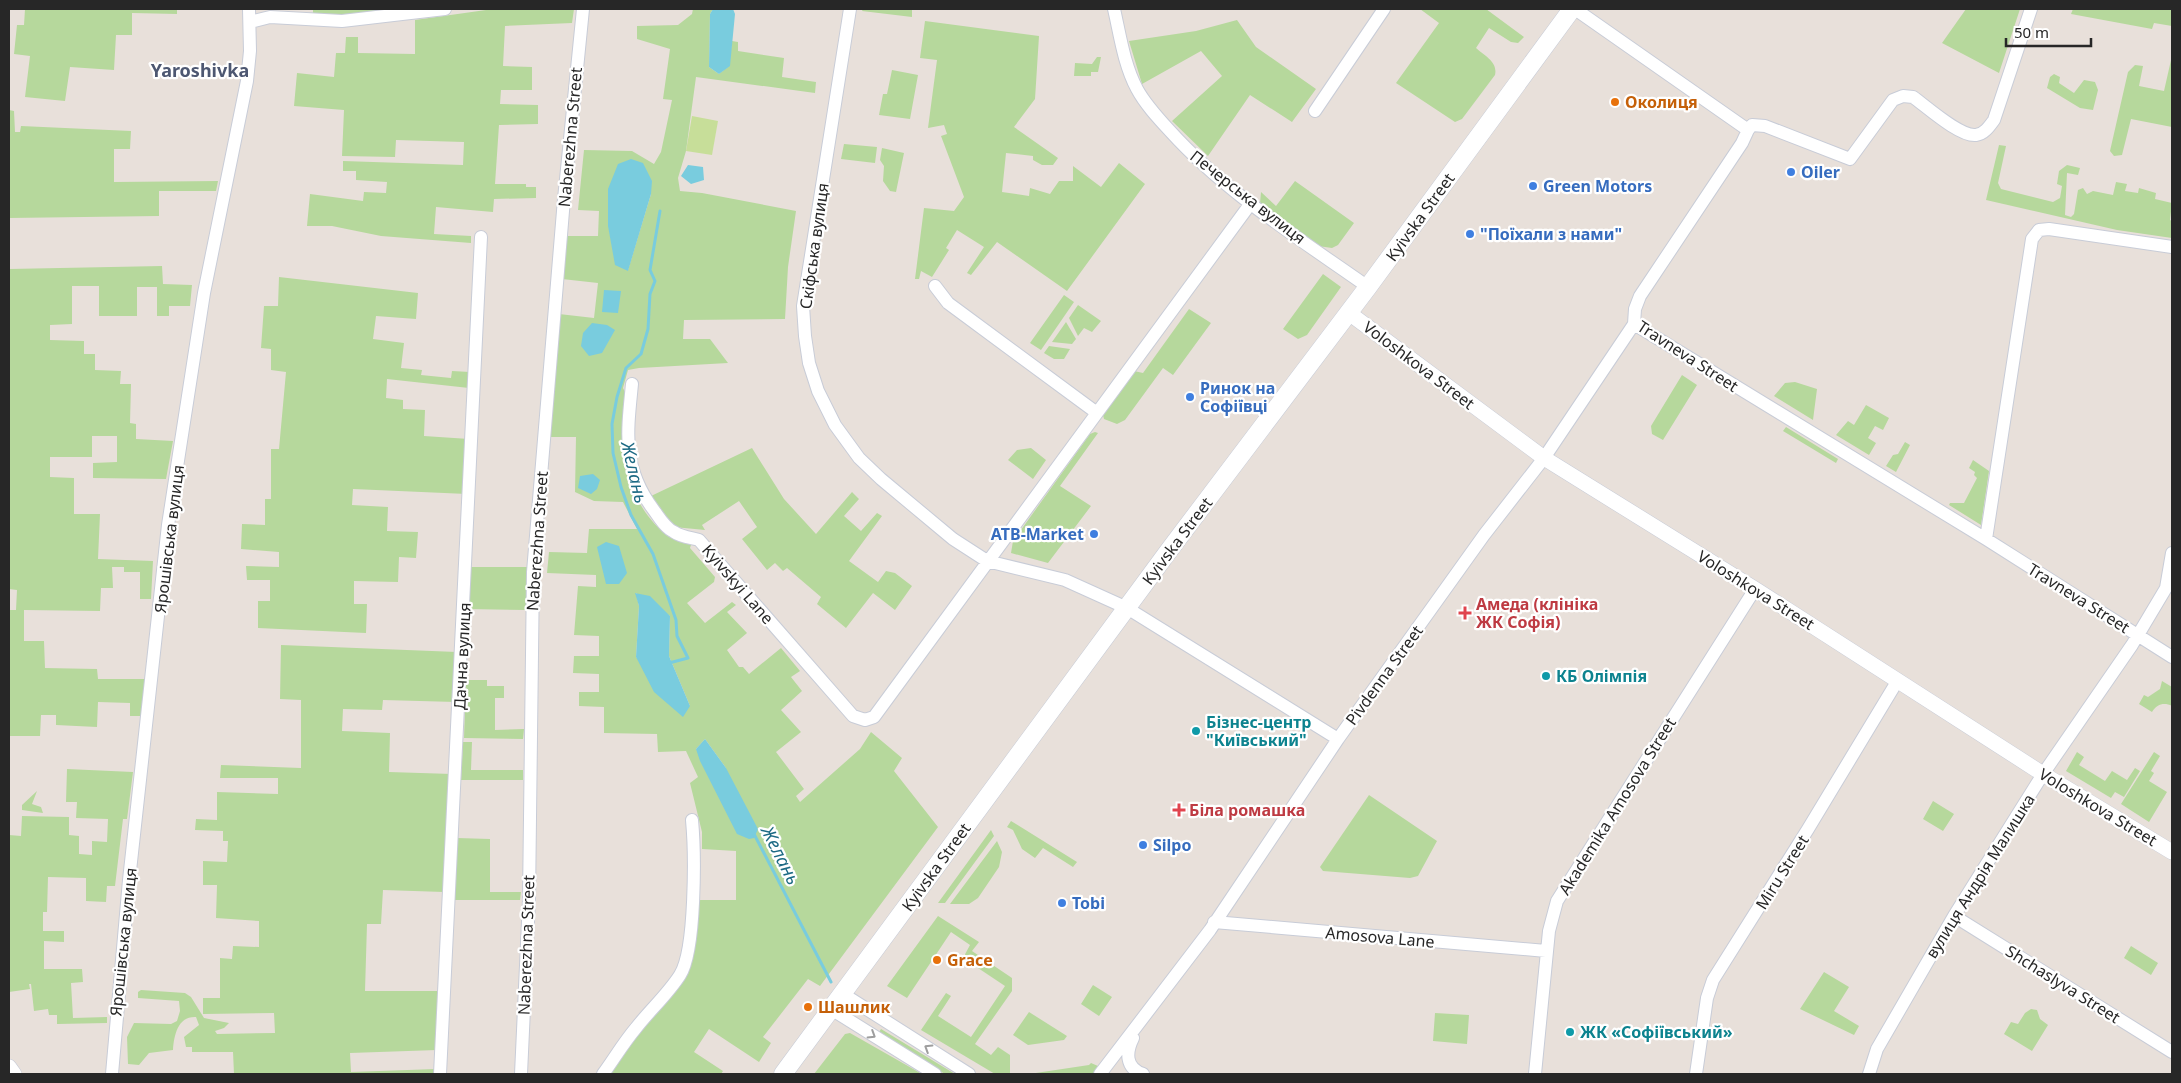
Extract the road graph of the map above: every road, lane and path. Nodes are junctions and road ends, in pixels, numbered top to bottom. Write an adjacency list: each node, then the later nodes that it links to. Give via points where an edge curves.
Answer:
1 (445, 9): 9 (street)
2 (583, 9): 46 (street, Naberezhna Street, via 533,572 529,900)
3 (850, 9): 25 (street, Скіфська вулиця, via 803,306 810,363 818,391 835,425 859,458 953,539)
4 (1114, 9): 13 (street, Печерська вулиця, via 1137,89 1193,157)
5 (1384, 9): 11 (street)
6 (1572, 9): 17 (main road, Kyivska Street)
7 (1575, 9): 12 (street)
8 (2031, 9): 12 (street, via 1994,120 1988,129 1977,135 1965,134 1913,97 1903,96 1893,100 1850,159 1765,126 1752,125)
9 (424, 10): 10 (street, via 342,21)
10 (250, 15): 44 (street, Ярошівська вулиця, via 247,81 205,284 168,525 129,880)
11 (1315, 111)
12 (1748, 130): 19 (street, Travneva Street, via 1640,296)
13 (1251, 203): 17 (street, Печерська вулиця); 21 (street)
14 (481, 237): 45 (street, Дачна вулиця)
15 (2172, 248): 23 (street, via 2049,228 2039,230 2032,239)
16 (935, 286): 21 (street, via 948,303)
17 (1368, 287): 18 (main road, Kyivska Street)
18 (1349, 313): 22 (street, Voloshkova Street); 27 (main road, Kyivska Street)
19 (1634, 324): 22 (street, Pivdenna Street); 23 (street, Travneva Street)
20 (632, 384): 25 (street, Kyivskyi Lane, via 628,445 631,466 640,490 663,523 674,532 700,540 853,716 864,720 874,717)
21 (1097, 413): 25 (street)
22 (1544, 458): 26 (street, Voloshkova Street); 31 (street, Pivdenna Street, via 1484,535)
23 (1986, 539): 28 (street, Travneva Street)
24 (2172, 553): 28 (street, вулиця Андрія Малишка, via 2166,588)
25 (987, 561): 27 (street, Скіфська вулиця, via 1065,580)
26 (1755, 589): 30 (street, Voloshkova Street); 37 (street, Akademika Amosova Street, via 1571,877 1555,909)
27 (1128, 608): 31 (street, Скіфська вулиця); 38 (main road, Kyivska Street)
28 (2138, 635): 29 (street, Travneva Street); 32 (street, вулиця Андрія Малишка)
29 (2172, 656)
30 (1898, 680): 32 (street, Voloshkova Street); 54 (street, Miru Street, via 1713,980 1707,998)
31 (1338, 739): 36 (street, Pivdenna Street)
32 (2043, 774): 34 (street, Voloshkova Street); 35 (street, вулиця Андрія Малишка)
33 (692, 820): 47 (street, via 692,912 681,974 635,1028)
34 (2172, 852)
35 (1954, 916): 41 (street, Shchaslyva Street); 55 (street, вулиця Андрія Малишка, via 1877,1049)
36 (1214, 922): 37 (street, Amosova Lane); 40 (street, Pivdenna Street)
37 (1546, 951): 53 (street, Akademika Amosova Street)
38 (843, 994): 39 (main road, Kyivska Street); 50 (street, one-way to 38)
39 (831, 1009): 48 (main road, Kyivska Street); 49 (street, one-way to 49)
40 (1137, 1027): 51 (street, Pivdenna Street); 52 (street, Pivdenna Street, via 1130,1044 1129,1062)
41 (2172, 1052)
42 (9, 1067): 43 (street)
43 (14, 1074)
44 (112, 1074)
45 (440, 1074)
46 (521, 1074)
47 (603, 1074)
48 (783, 1074)
49 (935, 1074)
50 (969, 1074)
51 (1100, 1074)
52 (1143, 1074)
53 (1535, 1074)
54 (1696, 1074)
55 (1869, 1074)

